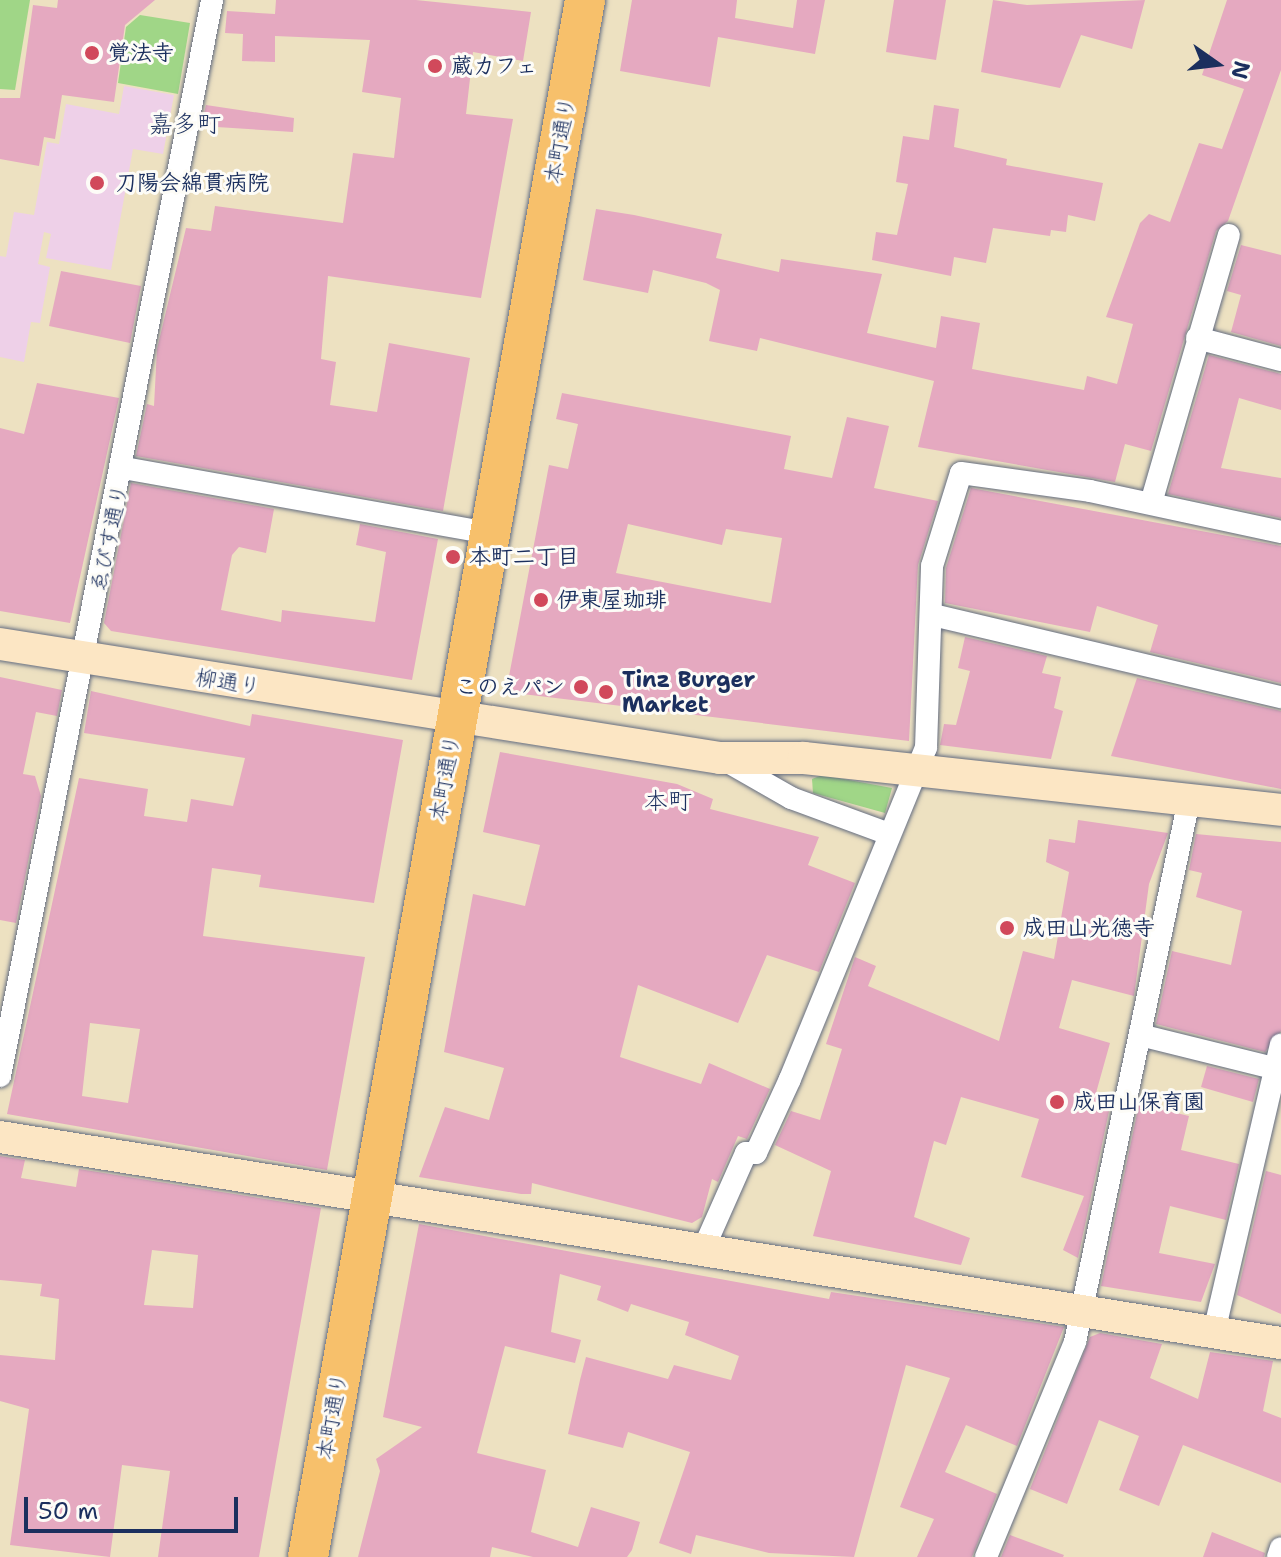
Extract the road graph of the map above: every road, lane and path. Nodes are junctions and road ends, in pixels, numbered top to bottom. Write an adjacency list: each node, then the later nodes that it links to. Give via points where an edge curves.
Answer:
1 (212, 0): 6 (street, ゑびす通り)
2 (585, 0): 9 (highway, 本町通り)
3 (1229, 235): 4 (street)
4 (1197, 338): 5 (street); 7 (street)
5 (1281, 360)
6 (124, 468): 9 (street); 12 (street, ゑびす通り)
7 (1151, 503): 8 (street); 10 (street, via 961,473 932,566)
8 (1281, 532)
9 (489, 533): 14 (highway, 本町通り)
10 (933, 615): 13 (street); 16 (street, via 926,748)
11 (0, 644): 12 (street, 柳通り)
12 (84, 658): 14 (street, 柳通り); 23 (street, ゑびす通り)
13 (1281, 697)
14 (456, 717): 15 (street, 柳通り); 25 (highway, 本町通り)
15 (720, 758): 16 (street, 柳通り, via 804,758); 19 (street, via 791,798)
16 (916, 772): 17 (street, 柳通り); 19 (street)
17 (1189, 800): 18 (street, 柳通り); 20 (street)
18 (1281, 810)
19 (889, 834): 26 (street, via 883,865 790,1079 756,1153 746,1153)
20 (1140, 1035): 22 (street); 27 (street)
21 (1281, 1045): 22 (street)
22 (1278, 1070): 28 (street)
23 (0, 1076)
24 (0, 1137): 25 (street)
25 (370, 1195): 26 (street); 31 (highway, 本町通り)
26 (703, 1250): 27 (street)
27 (1083, 1311): 28 (street); 32 (street)
28 (1214, 1332): 29 (street)
29 (1281, 1343)
30 (1281, 1548): 33 (street)
31 (308, 1557)
32 (986, 1557)
33 (1278, 1557)

